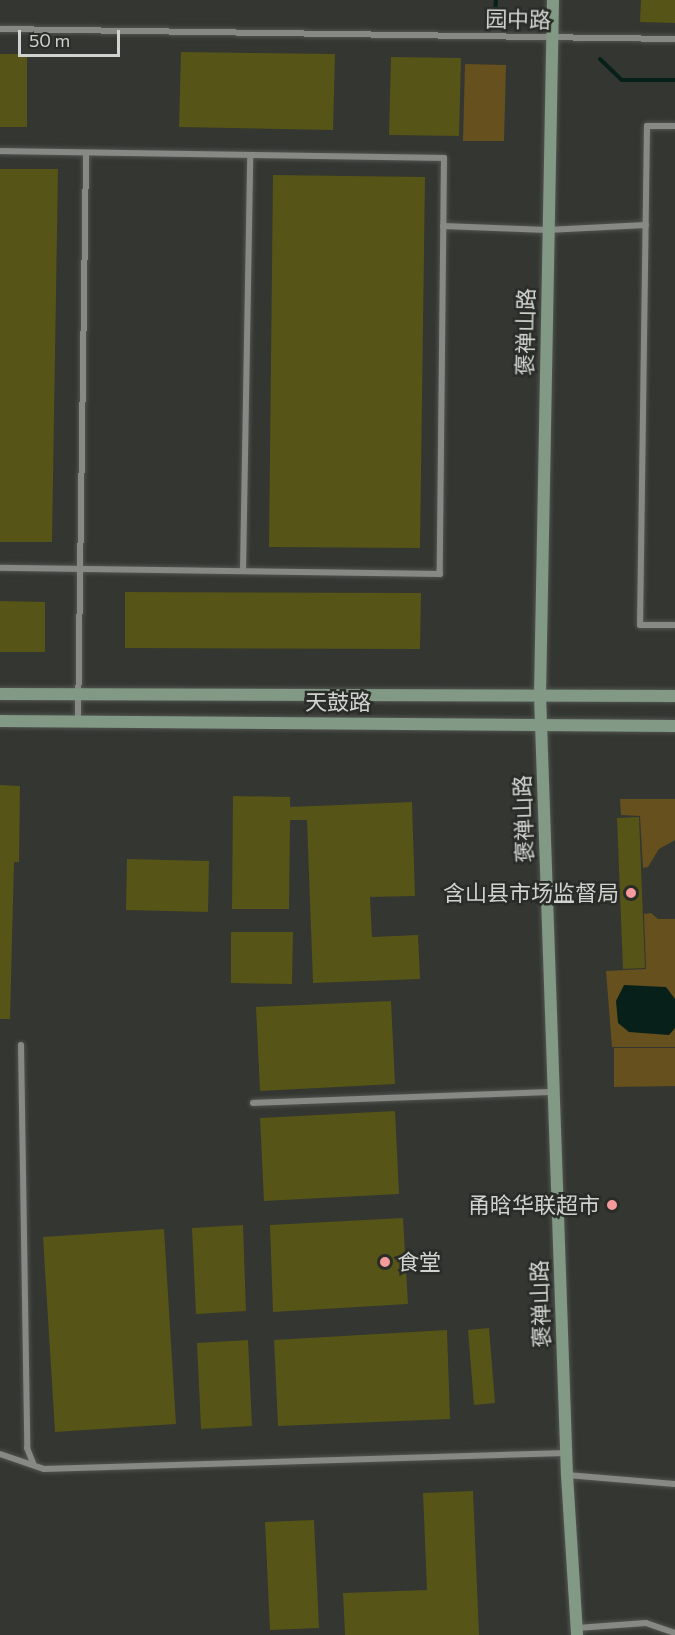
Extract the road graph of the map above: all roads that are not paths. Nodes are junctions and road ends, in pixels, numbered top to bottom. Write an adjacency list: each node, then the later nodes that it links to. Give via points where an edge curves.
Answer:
1 (553, 0): 3 (main road, 褒禅山路)
2 (0, 29): 3 (street, 园中路)
3 (552, 38): 4 (street, 园中路); 11 (main road, 褒禅山路)
4 (675, 39)
5 (675, 126): 9 (street, via 647,126)
6 (0, 151): 7 (street)
7 (86, 153): 8 (street); 13 (street)
8 (250, 155): 10 (street, via 444,158); 14 (street)
9 (646, 225): 11 (street); 15 (street, via 640,625)
10 (443, 226): 11 (street); 14 (street, via 440,574)
11 (547, 230): 18 (main road, 褒禅山路)
12 (0, 568): 13 (street)
13 (80, 569): 14 (street); 17 (street)
14 (243, 571)
15 (675, 626)
16 (0, 694): 17 (main road, 天鼓路)
17 (78, 695): 18 (main road, 天鼓路); 21 (street)
18 (540, 695): 19 (main road, 天鼓路); 22 (main road, 褒禅山路)
19 (675, 696)
20 (0, 721): 21 (main road, 天鼓路)
21 (78, 721): 22 (main road, 天鼓路)
22 (541, 724): 23 (main road, 天鼓路); 25 (main road, 褒禅山路)
23 (675, 726)
24 (21, 1045): 29 (street, via 27,1448)
25 (554, 1092): 26 (street); 27 (main road, 褒禅山路)
26 (253, 1103)
27 (566, 1453): 29 (street, via 44,1468); 30 (main road, 褒禅山路)
28 (0, 1454): 29 (street)
29 (33, 1463)
30 (567, 1475): 31 (street); 32 (main road, 褒禅山路)
31 (675, 1484)
32 (577, 1631): 33 (street, via 646,1623)
33 (675, 1633)

